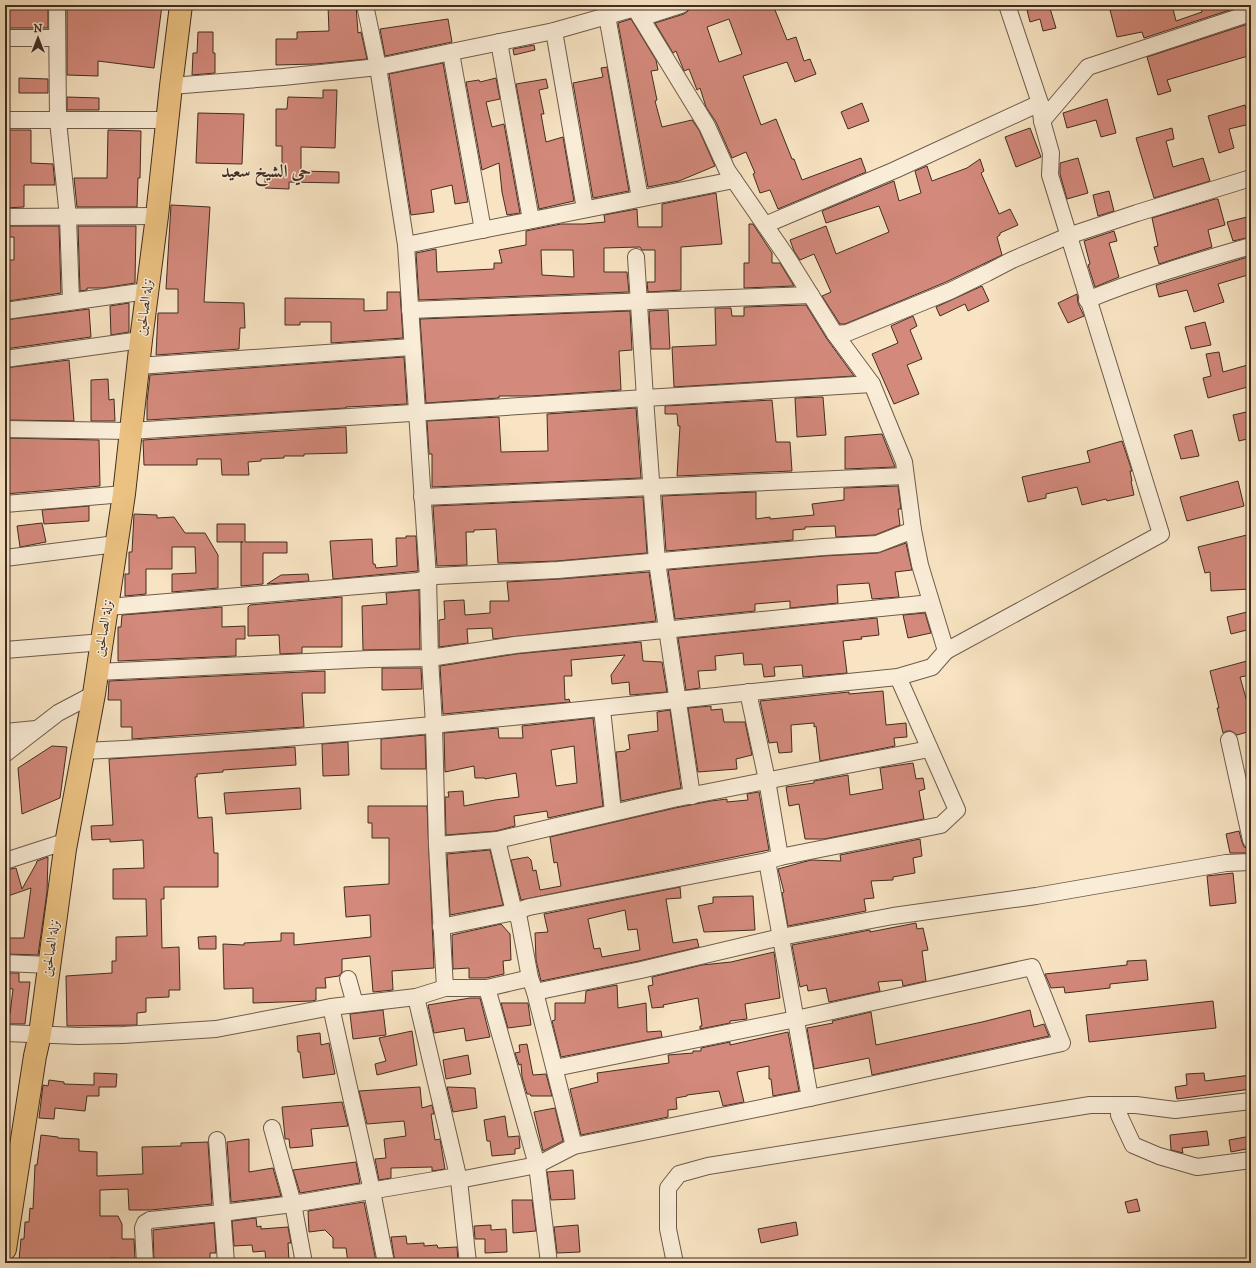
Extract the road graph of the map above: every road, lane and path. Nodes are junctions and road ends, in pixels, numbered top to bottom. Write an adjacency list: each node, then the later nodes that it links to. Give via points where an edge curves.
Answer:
1 (57, 5): 11 (street)
2 (181, 5): 15 (main road, نزلة الصالحين)
3 (365, 5): 14 (street)
4 (682, 5): 6 (street)
5 (1007, 5): 16 (street)
6 (636, 10): 8 (street); 22 (street, via 706,126)
7 (1251, 13): 20 (street, via 1088,67)
8 (607, 16): 9 (street); 23 (street)
9 (554, 31): 12 (street); 24 (street)
10 (5, 38): 11 (street)
11 (57, 38): 19 (street)
12 (499, 42): 13 (street); 28 (street)
13 (451, 53): 14 (street); 30 (street)
14 (378, 67): 15 (street); 32 (street)
15 (171, 86): 18 (main road, نزلة الصالحين)
16 (1040, 103): 20 (street); 29 (street, via 895,170)
17 (5, 120): 19 (street)
18 (167, 120): 19 (street); 25 (main road, نزلة الصالحين)
19 (58, 121): 27 (street)
20 (1042, 121): 31 (street, via 1051,153 1050,176)
21 (1251, 178): 31 (street)
22 (734, 180): 23 (street); 29 (street)
23 (640, 198): 24 (street)
24 (585, 209): 28 (street)
25 (157, 216): 27 (street); 35 (main road, نزلة الصالحين)
26 (5, 217): 27 (street)
27 (68, 217): 38 (street)
28 (531, 220): 30 (street)
29 (765, 225): 36 (street)
30 (483, 230): 32 (street)
31 (1068, 236): 37 (street); 42 (street, via 915,306 847,333)
32 (406, 245): 41 (street)
33 (1251, 246): 37 (street, via 1128,283)
34 (636, 257): 39 (street)
35 (147, 292): 38 (street); 43 (main road, نزلة الصالحين)
36 (811, 295): 39 (street); 42 (street)
37 (1087, 300): 67 (street, via 1161,534)
38 (71, 301): 40 (street)
39 (639, 302): 41 (street); 48 (street)
40 (5, 310)
41 (410, 310): 44 (street)
42 (835, 334): 47 (street)
43 (141, 340): 45 (street); 46 (main road, نزلة الصالحين)
44 (412, 347): 46 (street); 49 (street)
45 (5, 359)
46 (138, 366): 51 (main road, نزلة الصالحين)
47 (872, 384): 48 (street); 52 (street, via 904,462)
48 (644, 398): 49 (street); 53 (street)
49 (417, 413): 51 (street); 55 (street)
50 (5, 429): 51 (street)
51 (130, 431): 54 (main road, نزلة الصالحين)
52 (905, 476): 53 (street); 57 (street)
53 (652, 487): 55 (street); 60 (street)
54 (124, 494): 56 (street); 58 (main road, نزلة الصالحين)
55 (422, 497): 61 (street)
56 (5, 504)
57 (913, 530): 60 (street, via 877,544); 62 (street)
58 (116, 544): 59 (street); 63 (main road, نزلة الصالحين)
59 (5, 558)
60 (657, 562): 61 (street); 64 (street)
61 (428, 578): 63 (street, via 418,581); 68 (street)
62 (931, 603): 64 (street); 67 (street)
63 (108, 607): 65 (main road, نزلة الصالحين)
64 (667, 629): 68 (street, via 515,645); 73 (street)
65 (103, 642): 66 (street); 69 (main road, نزلة الصالحين)
66 (5, 650)
67 (946, 651): 70 (street, via 932,667)
68 (430, 658): 69 (street); 75 (street)
69 (97, 672): 72 (main road, نزلة الصالحين)
70 (898, 677): 71 (street); 79 (street)
71 (748, 692): 73 (street); 82 (street)
72 (94, 694): 76 (street, via 58,713); 80 (main road, نزلة الصالحين)
73 (678, 700): 74 (street); 83 (street)
74 (602, 709): 75 (street); 84 (street)
75 (434, 726): 80 (street, via 156,748); 88 (street)
76 (36, 729): 77 (street); 81 (street)
77 (5, 732)
78 (1229, 740): 86 (street)
79 (929, 749): 82 (street); 89 (street, via 957,810 941,825)
80 (84, 751): 87 (main road, نزلة الصالحين)
81 (5, 754)
82 (767, 780): 83 (street); 89 (street)
83 (692, 796): 84 (street)
84 (613, 812): 85 (street)
85 (497, 840): 88 (street); 92 (street)
86 (1251, 840)
87 (67, 841): 90 (street); 96 (main road, نزلة الصالحين)
88 (437, 846): 93 (street)
89 (774, 859): 92 (street); 94 (street)
90 (5, 861)
91 (1251, 862): 94 (street, via 1226,863 1036,896 893,916)
92 (514, 912): 93 (street); 98 (street, via 519,919)
93 (441, 927): 99 (street)
94 (781, 937): 98 (street, via 641,970); 104 (street)
95 (5, 963): 96 (street)
96 (49, 965): 106 (main road, نزلة الصالحين)
97 (348, 979): 102 (street)
98 (533, 985): 100 (street); 107 (street)
99 (445, 988): 100 (street); 101 (street)
100 (487, 988): 115 (street)
101 (416, 997): 102 (street); 116 (street)
102 (355, 1004): 103 (street)
103 (331, 1007): 106 (street, via 216,1029 123,1035); 117 (street)
104 (796, 1018): 107 (street); 108 (street); 108 (street, via 1032,967 1062,1043)
105 (5, 1034): 106 (street)
106 (40, 1034): 119 (main road, نزلة الصالحين)
107 (555, 1068): 113 (street)
108 (810, 1098): 113 (street)
109 (1251, 1101): 110 (street, via 1175,1110)
110 (1119, 1105): 114 (street, via 1119,1115 1133,1145 1159,1156 1197,1166); 128 (street, via 1082,1106 716,1164 679,1174 668,1188 668,1229)
111 (272, 1128): 118 (street)
112 (217, 1140): 120 (street)
113 (574, 1146): 115 (street)
114 (1251, 1160)
115 (537, 1165): 116 (street); 127 (street)
116 (459, 1178): 117 (street); 126 (street)
117 (372, 1191): 118 (street); 125 (street)
118 (293, 1204): 120 (street); 124 (street)
119 (8, 1209): 121 (main road, نزلة الصالحين)
120 (222, 1213): 122 (street, via 150,1220 145,1223); 123 (street)
121 (5, 1249)
122 (145, 1263)
123 (226, 1263)
124 (304, 1263)
125 (386, 1263)
126 (468, 1263)
127 (549, 1263)
128 (675, 1263)

